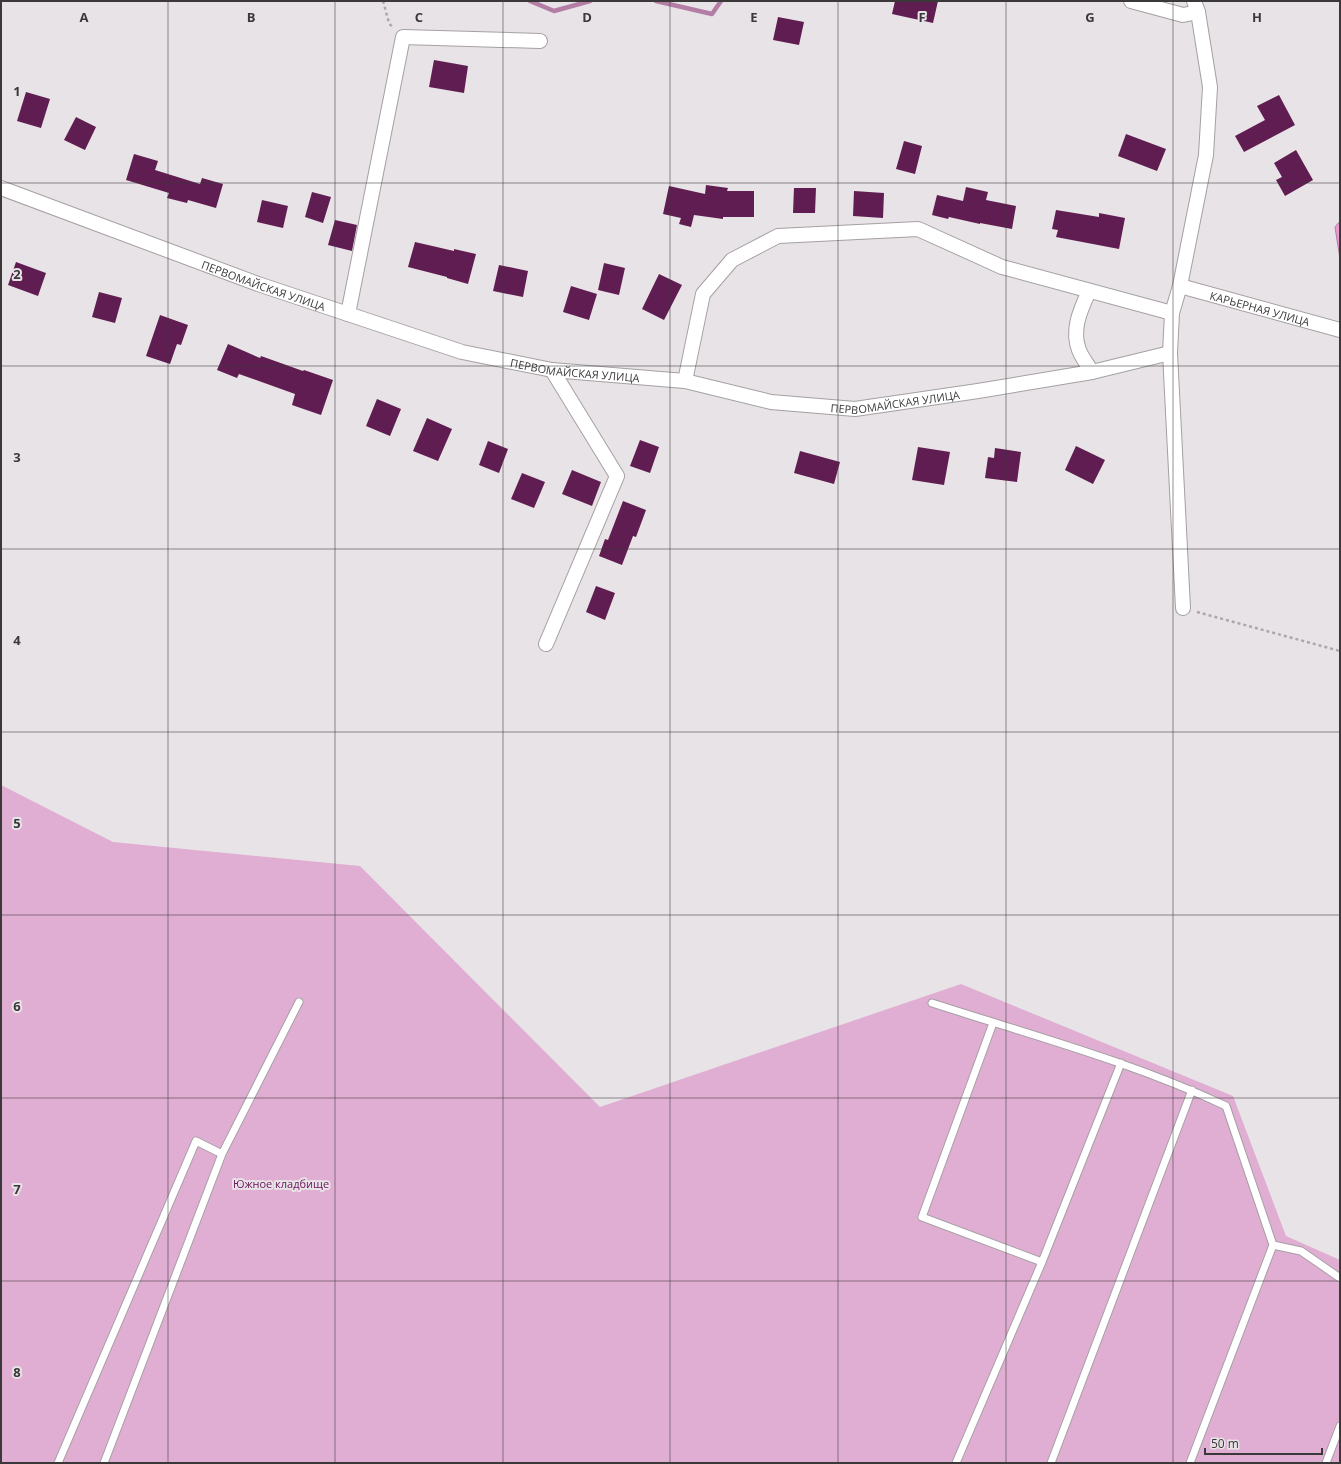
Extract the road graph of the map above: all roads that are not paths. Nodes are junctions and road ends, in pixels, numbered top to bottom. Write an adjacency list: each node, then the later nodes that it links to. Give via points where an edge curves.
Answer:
1 (1131, 1): 2 (street, via 1183,15)
2 (1196, 7): 5 (street, via 1210,87 1206,148)
3 (540, 41): 8 (street, via 402,38)
4 (1, 188): 8 (street, ПЕРВОМАЙСКАЯ УЛИЦА, via 258,284)
5 (1180, 286): 7 (street); 9 (street, КАРЬЕРНАЯ УЛИЦА)
6 (1089, 291): 7 (street); 12 (street, via 1078,316 1077,335 1079,350); 13 (street, via 1002,267 918,229 778,236 732,260 703,294)
7 (1172, 313): 10 (street)
8 (348, 314): 11 (street, ПЕРВОМАЙСКАЯ УЛИЦА, via 462,352)
9 (1340, 330)
10 (1170, 353): 12 (street, ПЕРВОМАЙСКАЯ УЛИЦА); 14 (street)
11 (552, 370): 13 (street, ПЕРВОМАЙСКАЯ УЛИЦА); 15 (street, via 617,476)
12 (1092, 372): 13 (street, ПЕРВОМАЙСКАЯ УЛИЦА, via 855,409 771,402)
13 (685, 381)
14 (1183, 608)
15 (546, 644)
16 (299, 1002): 21 (lane)
17 (932, 1003): 18 (lane)
18 (993, 1023): 19 (lane); 23 (lane, via 922,1217)
19 (1121, 1063): 20 (lane); 23 (lane)
20 (1192, 1090): 22 (lane, via 1226,1106); 31 (lane)
21 (222, 1154): 27 (lane, via 196,1141); 28 (lane)
22 (1273, 1245): 24 (lane, via 1301,1251); 32 (lane)
23 (1042, 1262): 26 (lane)
24 (1340, 1278)
25 (1340, 1426): 33 (lane)
26 (960, 1452): 29 (lane); 30 (lane)
27 (58, 1463)
28 (104, 1463)
29 (956, 1463)
30 (963, 1463)
31 (1051, 1463)
32 (1190, 1463)
33 (1326, 1463)

